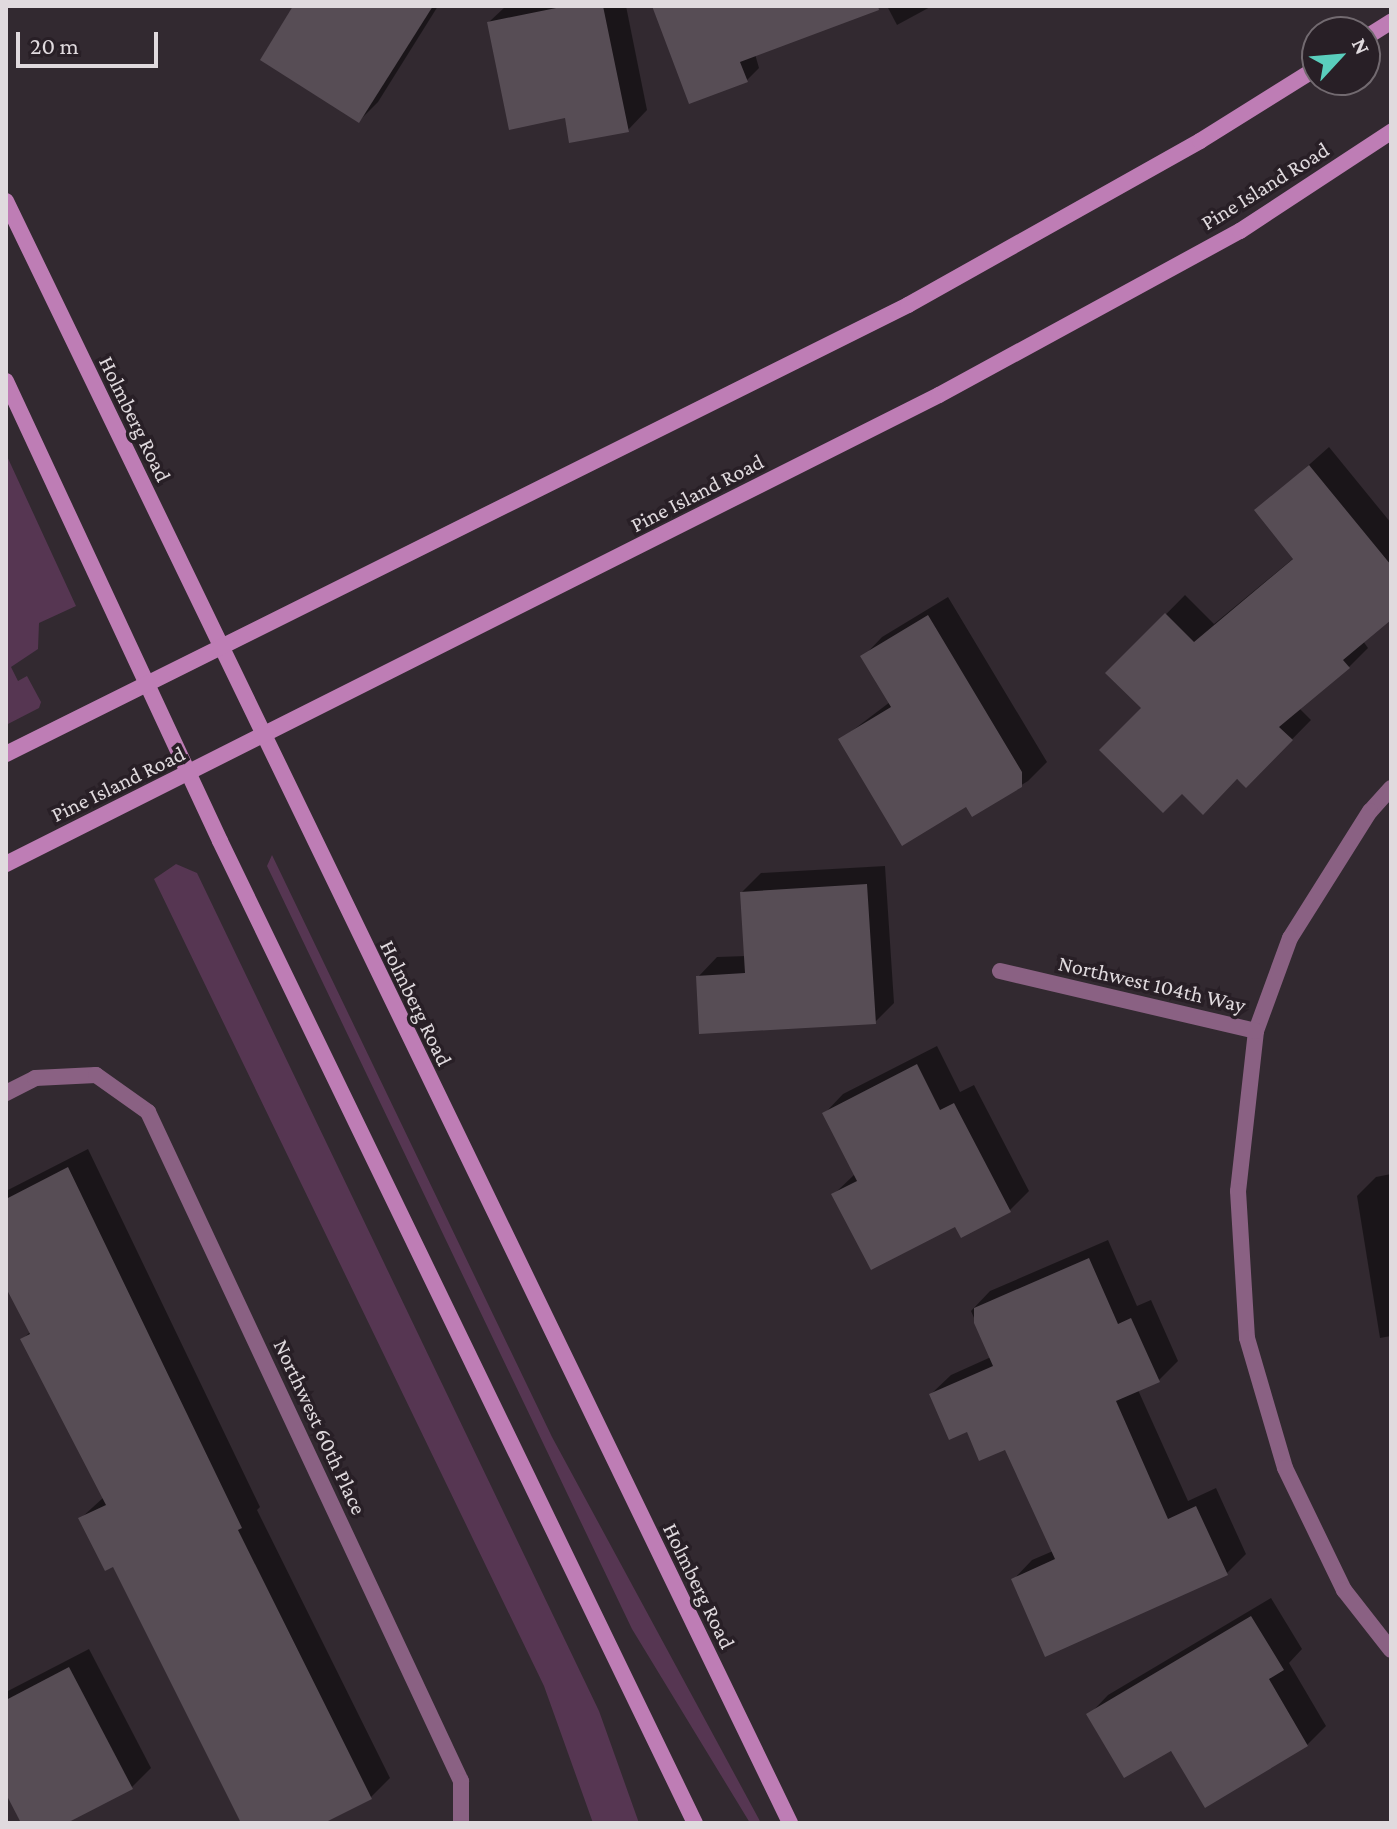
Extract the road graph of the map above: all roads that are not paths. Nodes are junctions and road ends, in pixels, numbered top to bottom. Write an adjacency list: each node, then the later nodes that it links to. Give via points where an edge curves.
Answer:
1 (1301, 78): 5 (street, via 1200,141 908,305)
2 (1391, 132): 7 (street, Pine Island Road, via 1240,231 939,395)
3 (6, 201): 5 (street, Holmberg Road)
4 (6, 381): 6 (street)
5 (219, 645): 6 (street); 7 (street, Holmberg Road)
6 (148, 681): 8 (street); 9 (street)
7 (264, 737): 9 (street, Pine Island Road); 18 (street, Holmberg Road)
8 (6, 754)
9 (189, 773): 11 (street, Pine Island Road); 17 (street)
10 (1391, 788): 13 (street, Northwest 104th Way, via 1370,811 1290,938)
11 (6, 864)
12 (1000, 971): 13 (street, Northwest 104th Way)
13 (1256, 1031): 15 (street, via 1238,1191 1247,1338 1285,1468 1344,1590)
14 (6, 1093): 16 (street, Northwest 60th Place, via 35,1078 96,1075 148,1112 461,1781)
15 (1391, 1650)
16 (461, 1823)
17 (695, 1823)
18 (790, 1823)

